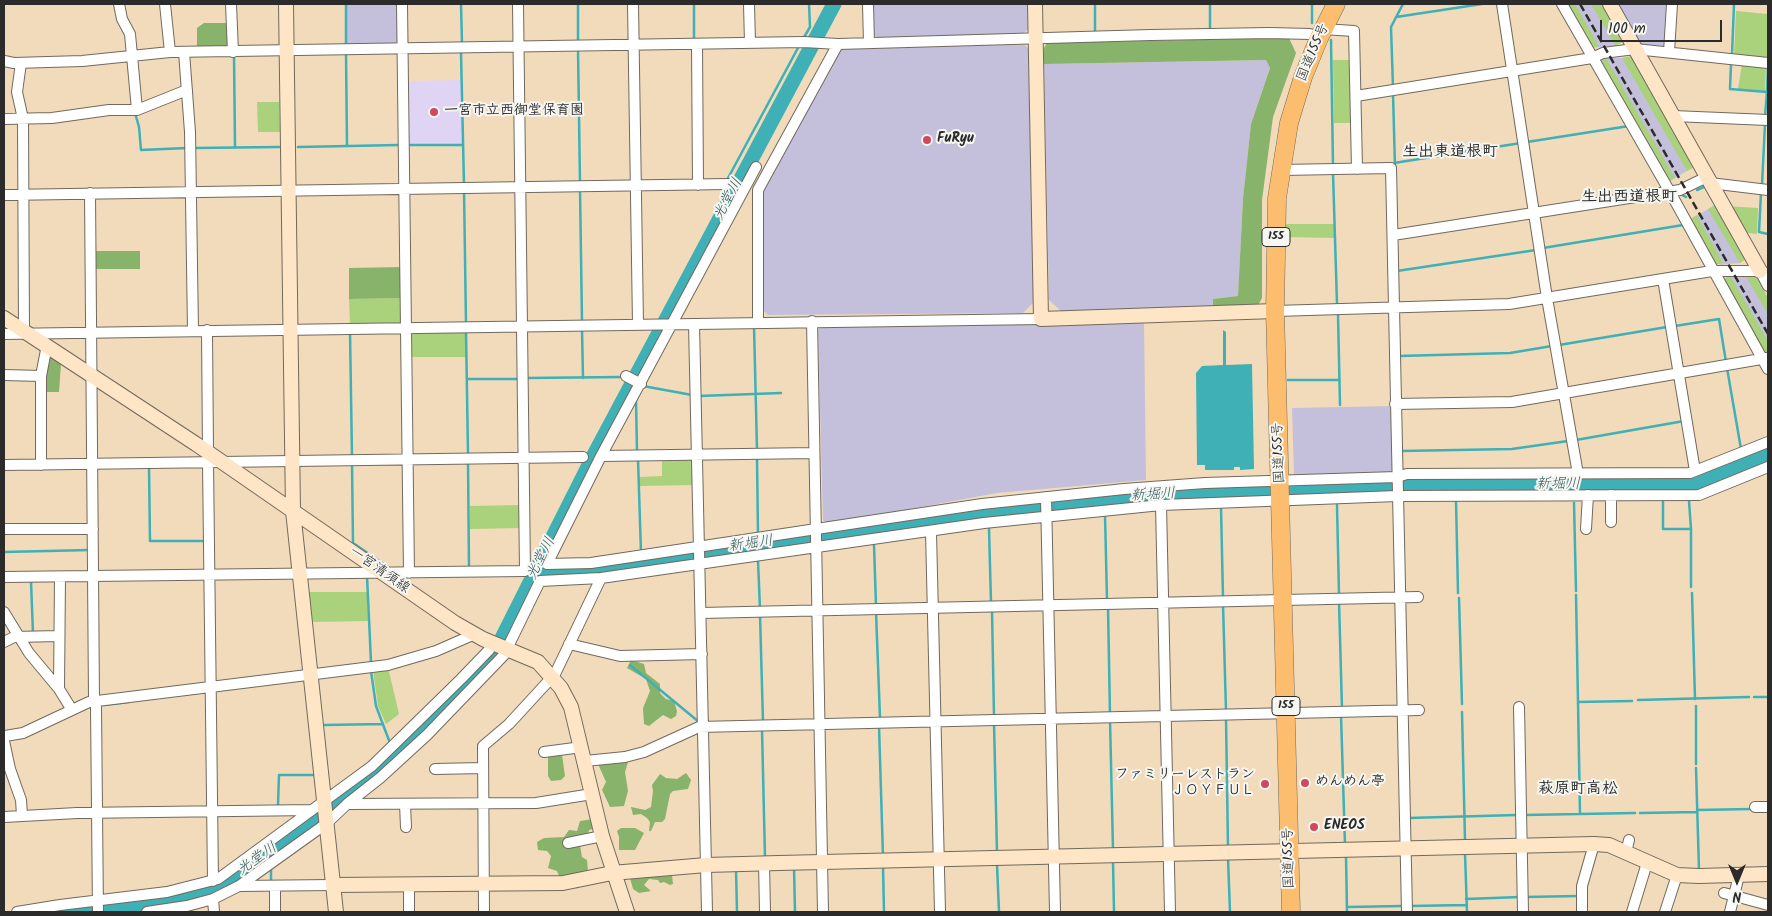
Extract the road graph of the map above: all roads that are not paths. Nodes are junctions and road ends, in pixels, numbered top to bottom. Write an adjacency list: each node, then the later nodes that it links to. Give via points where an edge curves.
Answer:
1 (119, 4): 31 (street, via 130,34)
2 (165, 4): 27 (street)
3 (231, 4): 29 (street)
4 (286, 4): 26 (street)
5 (402, 4): 24 (street)
6 (518, 4): 23 (street)
7 (634, 4): 22 (street)
8 (749, 4): 19 (street)
9 (868, 4): 18 (street)
10 (1035, 4): 17 (street)
11 (1336, 4): 16 (highway, 国道155号 / 155)
12 (1502, 4): 36 (street)
13 (1562, 4): 32 (street)
14 (1610, 4): 25 (street)
15 (1672, 4): 30 (street)
16 (1321, 33): 17 (street); 38 (street, via 1354,31); 46 (highway, 国道155号 / 155, via 1289,123)
17 (1036, 37): 18 (street); 70 (street)
18 (869, 43): 20 (street)
19 (750, 44): 20 (street); 21 (street)
20 (838, 44): 72 (street, via 758,190)
21 (697, 45): 22 (street); 49 (street)
22 (634, 46): 23 (street); 50 (street)
23 (518, 48): 24 (street); 51 (street)
24 (402, 49): 26 (street); 52 (street)
25 (1635, 49): 30 (street); 32 (street, via 1603,53); 40 (street)
26 (287, 51): 29 (street); 54 (street)
27 (170, 52): 28 (street); 31 (street)
28 (184, 52): 29 (street); 37 (street)
29 (233, 52)
30 (1669, 52): 35 (street)
31 (132, 54): 34 (street, via 129,58); 39 (street)
32 (1592, 58): 36 (street); 56 (street)
33 (4, 61): 34 (street)
34 (21, 63): 42 (street, via 17,92)
35 (1768, 63)
36 (1512, 71): 38 (street); 60 (street)
37 (187, 90): 39 (street); 55 (street)
38 (1356, 96): 45 (street)
39 (137, 110): 42 (street)
40 (1674, 116): 43 (street); 47 (street)
41 (4, 119): 42 (street)
42 (23, 119): 59 (street)
43 (1768, 120)
44 (756, 167): 74 (street)
45 (1357, 169): 46 (street); 61 (street, via 1392,168)
46 (1281, 170): 68 (highway, 国道155号 / 155, via 1277,198)
47 (1708, 180): 53 (street); 56 (street); 63 (street)
48 (728, 184): 49 (street)
49 (698, 185): 50 (street)
50 (636, 186): 51 (street); 73 (street)
51 (521, 187): 52 (street); 76 (street)
52 (404, 189): 54 (street); 77 (street)
53 (1768, 190)
54 (288, 191): 55 (street); 78 (street)
55 (191, 192): 57 (street); 79 (street)
56 (1670, 192): 60 (street); 62 (street)
57 (90, 193): 59 (street); 82 (street)
58 (4, 195): 59 (street)
59 (24, 195): 81 (street)
60 (1535, 212): 61 (street); 66 (street)
61 (1393, 235): 67 (street)
62 (1712, 271): 63 (street); 64 (street); 85 (street)
63 (1764, 272): 65 (street)
64 (1664, 279): 66 (street); 88 (street)
65 (1768, 286)
66 (1547, 298): 67 (street, via 1510,304); 93 (street)
67 (1394, 307): 68 (street); 94 (street)
68 (1275, 311): 70 (street); 111 (highway, 国道155号 / 155)
69 (4, 318): 81 (street, 一宮清須線)
70 (1041, 319): 71 (street)
71 (812, 321): 72 (street); 96 (street)
72 (758, 322): 75 (street)
73 (638, 324): 74 (street); 76 (street)
74 (672, 324): 75 (street); 92 (street)
75 (694, 324): 97 (street)
76 (522, 326): 77 (street); 99 (street)
77 (406, 328): 78 (street); 102 (street)
78 (290, 329): 80 (street); 103 (street)
79 (193, 330): 80 (street); 82 (street)
80 (207, 330): 101 (street)
81 (25, 332): 82 (street); 83 (street); 84 (street, 一宮清須線)
82 (91, 332): 87 (street)
83 (4, 334)
84 (47, 345): 87 (street, 一宮清須線); 90 (street)
85 (1766, 358): 86 (street); 88 (street)
86 (1768, 369)
87 (92, 374): 101 (street, 一宮清須線); 104 (street)
88 (1680, 374): 93 (street); 108 (street)
89 (4, 375): 90 (street)
90 (41, 376): 106 (street)
91 (626, 376): 92 (street)
92 (641, 384): 98 (street)
93 (1564, 393): 94 (street, via 1512,402); 109 (street)
94 (1395, 404): 110 (street)
95 (1768, 442): 108 (street)
96 (814, 453): 97 (street); 124 (street)
97 (697, 455): 98 (street); 126 (street)
98 (601, 456): 128 (street, via 547,564)
99 (524, 457): 100 (street); 102 (street); 130 (street, via 526,571)
100 (582, 457)
101 (212, 459): 103 (street); 104 (street); 118 (street, 一宮清須線); 133 (street)
102 (408, 460): 103 (street); 130 (street)
103 (292, 461): 118 (street)
104 (92, 464): 106 (street); 121 (street)
105 (4, 465): 106 (street)
106 (41, 465)
107 (1768, 467): 114 (street, via 1699,495)
108 (1695, 471): 109 (street)
109 (1578, 474): 110 (street, via 1407,474)
110 (1397, 478): 111 (street); 112 (street)
111 (1281, 481): 115 (street, via 1205,483); 116 (highway, 国道155号 / 155)
112 (1397, 494): 113 (street); 116 (street); 139 (street)
113 (1588, 495): 114 (street); 123 (street)
114 (1611, 495): 120 (street)
115 (1046, 496): 119 (street); 124 (street)
116 (1282, 500): 117 (street); 141 (highway, 国道155号 / 155)
117 (1160, 504): 119 (street); 142 (street)
118 (293, 511): 131 (street); 132 (street, 一宮清須線)
119 (1046, 516): 125 (street); 143 (street)
120 (1611, 522)
121 (93, 528): 122 (street); 136 (street)
122 (4, 529)
123 (1586, 529)
124 (815, 530): 126 (street); 127 (street)
125 (930, 532): 127 (street); 144 (street)
126 (700, 546): 128 (street, via 591,563); 129 (street)
127 (815, 547): 129 (street); 145 (street)
128 (563, 564): 138 (street)
129 (700, 564): 137 (street); 147 (street)
130 (410, 572): 132 (street)
131 (298, 573): 132 (street); 133 (street); 155 (street)
132 (382, 573): 148 (street, 一宮清須線)
133 (209, 575): 136 (street); 157 (street)
134 (4, 577): 135 (street)
135 (60, 577): 136 (street); 149 (street)
136 (94, 577): 159 (street)
137 (601, 578): 138 (street); 152 (street)
138 (563, 580): 153 (street, via 540,581)
139 (1400, 597): 140 (street); 141 (street); 162 (street)
140 (1418, 597)
141 (1284, 599): 142 (street); 164 (highway, 国道155号 / 155)
142 (1163, 602): 143 (street); 165 (street)
143 (1048, 605): 144 (street); 166 (street)
144 (933, 608): 145 (street); 167 (street)
145 (816, 611): 147 (street); 168 (street)
146 (4, 612): 150 (street)
147 (700, 613): 154 (street)
148 (475, 634): 153 (street, 一宮清須線); 155 (street, via 436,651 388,664)
149 (60, 636): 150 (street); 158 (street)
150 (19, 637): 151 (street); 158 (street)
151 (4, 642)
152 (569, 644): 154 (street, via 620,656); 156 (street)
153 (499, 645): 156 (street, 一宮清須線, via 538,662); 179 (street, via 427,735); 181 (street, via 489,650 396,744)
154 (702, 654): 169 (street)
155 (309, 674): 157 (street); 181 (street)
156 (552, 676): 171 (street, 一宮清須線, via 571,707); 174 (street, via 509,724 482,746)
157 (211, 686): 159 (street); 184 (street)
158 (59, 690): 161 (street)
159 (95, 702): 161 (street); 185 (street)
160 (1519, 707): 193 (street)
161 (72, 710): 170 (street, via 23,733)
162 (1403, 710): 163 (street); 164 (street); 194 (street)
163 (1420, 710)
164 (1286, 713): 165 (street); 195 (highway, 国道155号 / 155)
165 (1166, 716): 166 (street); 196 (street)
166 (1051, 718): 167 (street); 197 (street)
167 (935, 721): 168 (street); 198 (street)
168 (819, 724): 169 (street); 199 (street)
169 (703, 727): 173 (street, via 644,752); 202 (street)
170 (4, 738): 176 (street)
171 (582, 746): 172 (street); 173 (street, 一宮清須線)
172 (544, 752)
173 (585, 761): 177 (street, 一宮清須線)
174 (482, 768): 175 (street); 178 (street)
175 (435, 769)
176 (7, 770): 186 (street, via 16,782)
177 (592, 794): 178 (street, via 543,803); 190 (street, 一宮清須線)
178 (483, 803): 180 (street); 208 (street)
179 (347, 804): 180 (street); 188 (street)
180 (405, 804): 189 (street)
181 (320, 806): 184 (street); 188 (street); 207 (street, via 232,871)
182 (1755, 807): 183 (street)
183 (1768, 807)
184 (212, 811): 185 (street); 207 (street)
185 (98, 812): 186 (street); 215 (street)
186 (22, 815): 187 (street)
187 (4, 817)
188 (327, 822): 209 (street); 211 (street)
189 (406, 827)
190 (602, 836): 191 (street); 203 (street, 一宮清須線)
191 (568, 843)
192 (1594, 844): 193 (street); 201 (street, via 1628,847); 234 (street, via 1582,886)
193 (1522, 847): 194 (street); 233 (street)
194 (1406, 848): 195 (street); 232 (street)
195 (1290, 852): 196 (street); 231 (highway, 国道155号 / 155)
196 (1170, 855): 197 (street); 230 (street)
197 (1054, 857): 198 (street); 229 (street)
198 (939, 860): 199 (street); 228 (street)
199 (822, 862): 200 (street); 227 (street)
200 (764, 863): 202 (street); 226 (street)
201 (1647, 863): 204 (street); 235 (street)
202 (706, 865): 203 (street); 225 (street)
203 (612, 872): 208 (street, via 563,883); 224 (street, 一宮清須線)
204 (1677, 874): 206 (street); 236 (street)
205 (1768, 874): 206 (street)
206 (1739, 875): 213 (street)
207 (213, 881): 215 (street)
208 (484, 883): 210 (street); 223 (street)
209 (333, 885): 210 (street); 212 (street); 221 (street)
210 (409, 885): 222 (street)
211 (239, 886): 212 (street); 214 (street)
212 (275, 886): 220 (street)
213 (1729, 895): 216 (street); 237 (street)
214 (213, 898): 218 (street); 219 (street)
215 (98, 905): 217 (street)
216 (1768, 905)
217 (17, 912)
218 (147, 912)
219 (214, 912)
220 (275, 912)
221 (336, 912)
222 (409, 912)
223 (484, 912)
224 (627, 912)
225 (707, 912)
226 (765, 912)
227 (823, 912)
228 (940, 912)
229 (1054, 912)
230 (1170, 912)
231 (1291, 912)
232 (1408, 912)
233 (1523, 912)
234 (1582, 912)
235 (1632, 912)
236 (1665, 912)
237 (1730, 912)

